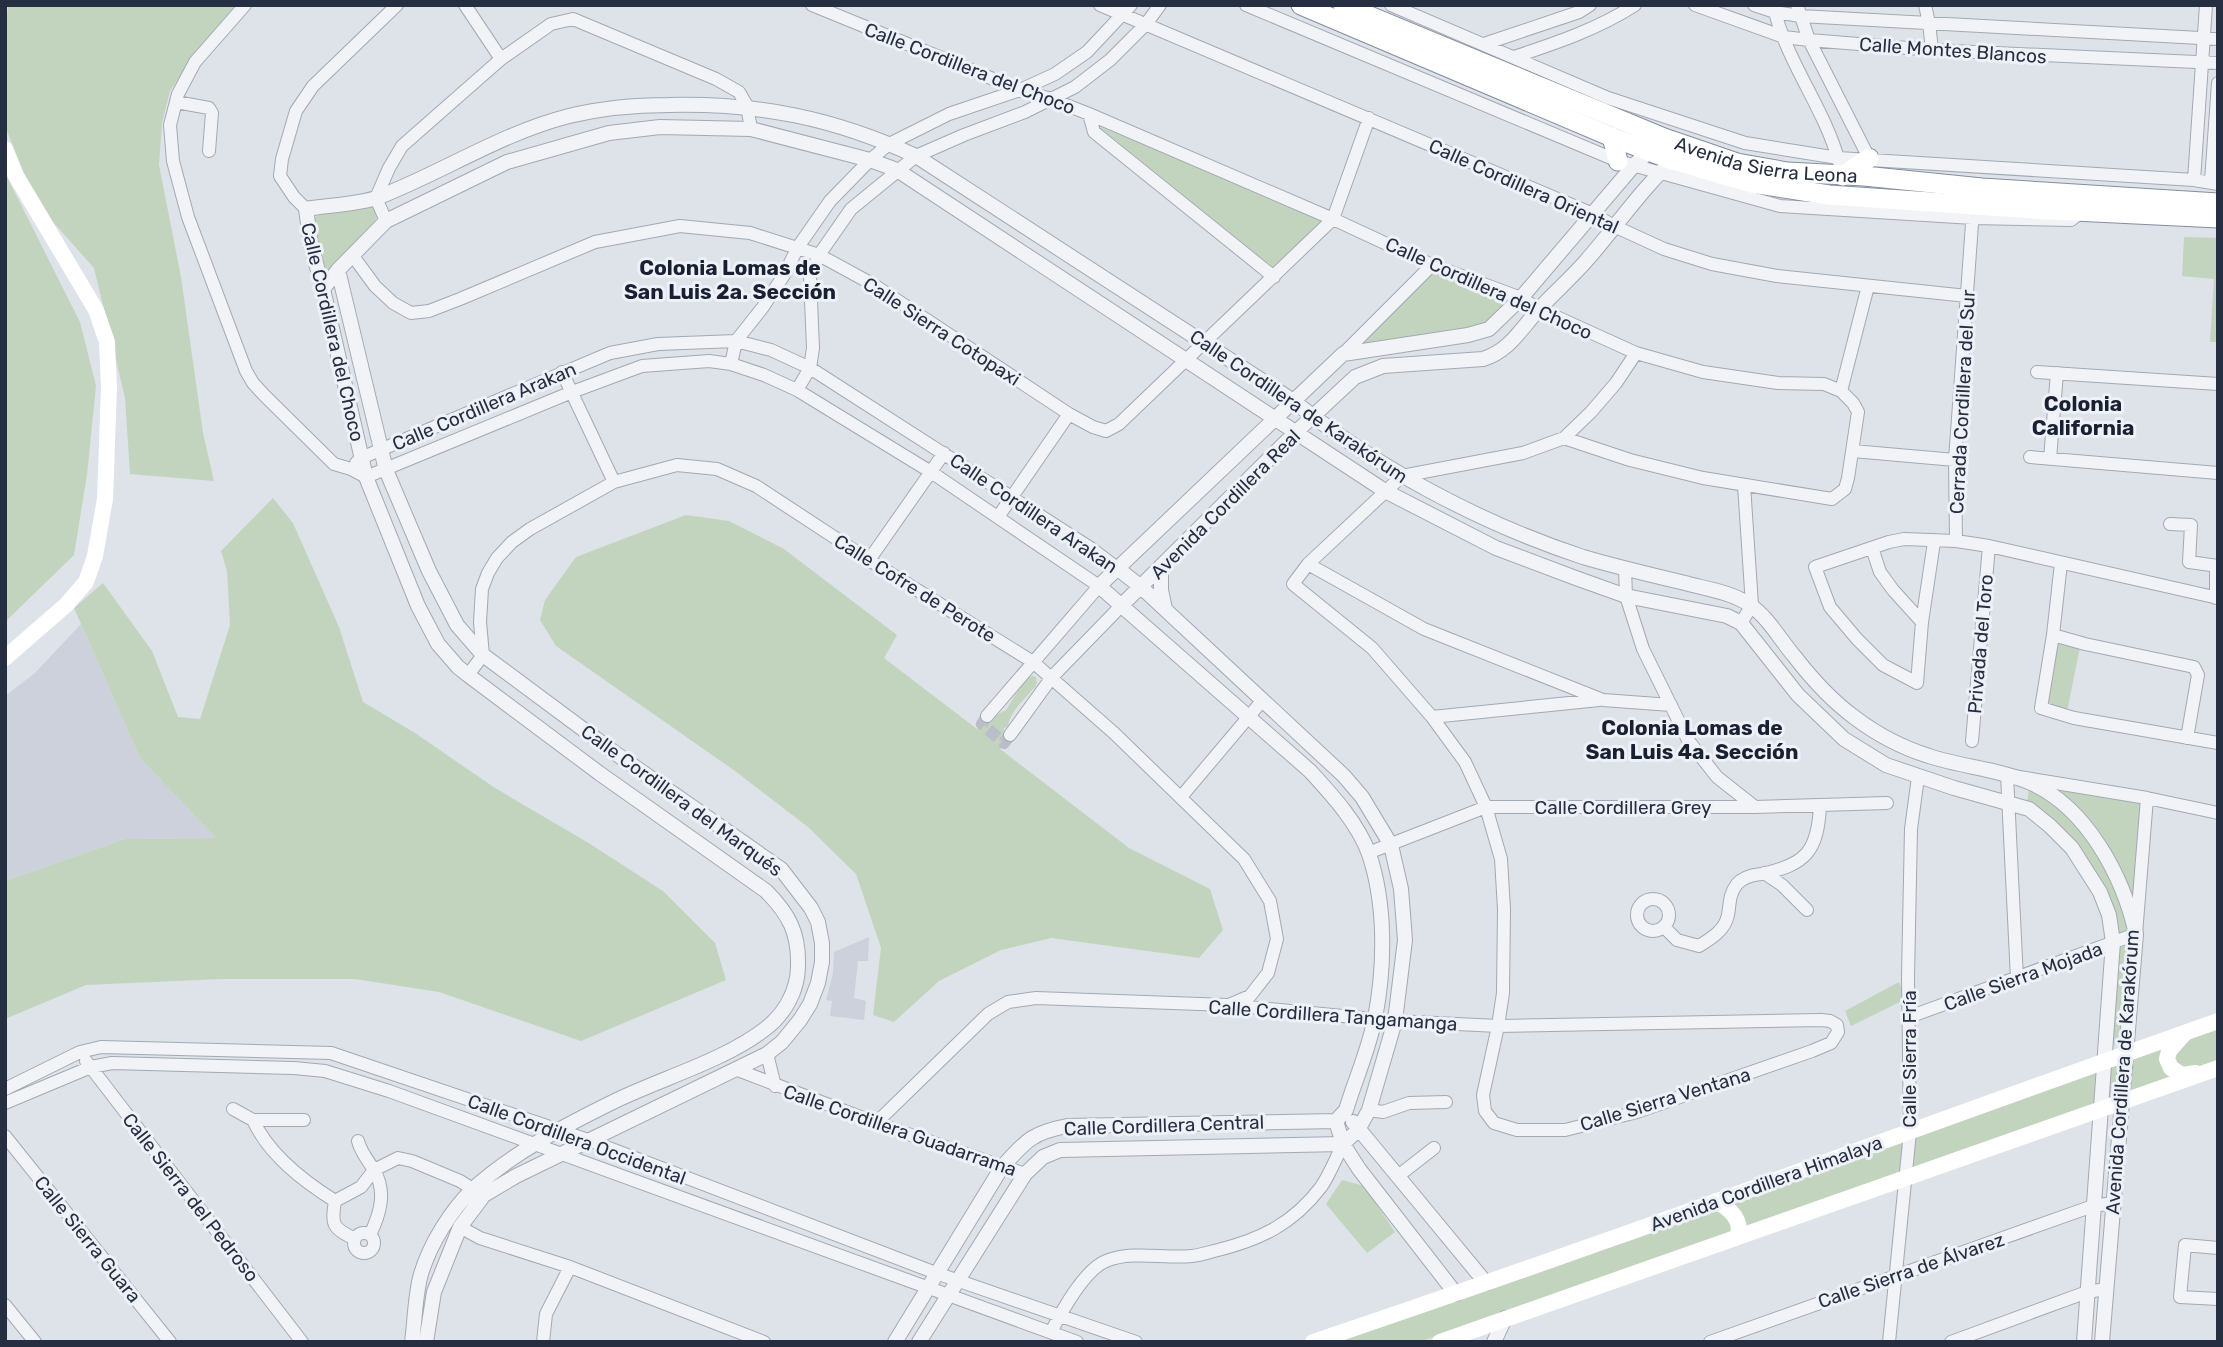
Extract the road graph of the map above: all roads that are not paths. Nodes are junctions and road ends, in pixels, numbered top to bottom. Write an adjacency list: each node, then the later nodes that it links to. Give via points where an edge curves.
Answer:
1 (244, 5): 35 (street, via 195,62)
2 (397, 5): 58 (street, Calle Cordillera del Choco, via 313,86 296,111 280,176)
3 (465, 5): 29 (street)
4 (812, 5): 33 (street, Calle Cordillera del Choco)
5 (1100, 5): 18 (street, Calle Cordillera Oriental)
6 (1160, 5): 21 (street)
7 (1246, 5): 48 (street, Avenida Sierra Leona)
8 (1301, 5): 40 (highway, Avenida Sierra Leona)
9 (1343, 5): 42 (highway, Avenida Sierra Leona)
10 (1391, 5): 26 (street, Avenida Sierra Leona)
11 (1590, 5): 26 (street)
12 (1636, 5): 28 (street, via 1594,28)
13 (1695, 5): 22 (street, Calle Montes Blancos)
14 (1754, 5): 17 (street, Calle Montes Blancos)
15 (1925, 5): 20 (street)
16 (2206, 5): 23 (street)
17 (1774, 9): 19 (street, Calle Montes Blancos); 22 (street)
18 (1127, 10): 21 (street, Calle Cordillera Oriental); 33 (street, via 1087,52)
19 (1799, 11): 20 (street, Calle Montes Blancos); 25 (street)
20 (1929, 23): 23 (street, Calle Montes Blancos); 27 (street)
21 (1146, 24): 34 (street, via 1110,60); 38 (street, Calle Cordillera Oriental)
22 (1784, 37): 25 (street, Calle Montes Blancos); 49 (street, via 1819,111)
23 (2203, 37): 24 (street, Calle Montes Blancos); 30 (street)
24 (2218, 38)
25 (1809, 40): 27 (street, Calle Montes Blancos); 49 (street)
26 (1484, 44): 28 (street, Avenida Sierra Leona)
27 (1932, 50): 30 (street, Calle Montes Blancos)
28 (1514, 57): 49 (street, Avenida Sierra Leona, via 1657,116 1745,143)
29 (501, 59): 36 (street, via 551,23 573,19 716,79 738,92); 54 (street, via 402,146)
30 (2201, 63): 31 (street, Calle Montes Blancos); 51 (street)
31 (2218, 63)
32 (2218, 83): 52 (street)
33 (1020, 90): 34 (street, Calle Cordillera del Choco); 41 (street, via 949,114)
34 (1051, 99): 37 (street, Calle Cordillera del Choco); 45 (street)
35 (176, 102): 44 (street, via 209,108); 103 (street, via 170,125 173,161 188,217 246,371 334,464)
36 (747, 106): 39 (street); 41 (street, Calle Cordillera de Karakórum, via 825,121); 54 (street, Calle Cordillera de Karakórum, via 633,106 569,116 504,139)
37 (1089, 114): 62 (street, Calle Cordillera del Choco); 71 (street, Calle Cordillera del Choco, via 1094,132)
38 (1369, 118): 60 (street, Calle Cordillera Oriental); 62 (street, Calle Sierra Cotopaxi)
39 (751, 129): 47 (street, Calle Cordillera de Karakórum); 63 (street, Calle Cordillera de Karakórum, via 660,127 609,134 507,162)
40 (1612, 137): 42 (highway, Avenida Sierra Leona); 48 (highway)
41 (889, 144): 45 (street, Calle Cordillera de Karakórum); 47 (street)
42 (1657, 145): 46 (highway, Avenida Sierra Leona); 48 (street)
43 (5, 149): 137 (main road, via 16,176 96,310 107,342 110,387 105,499 86,582)
44 (209, 151)
45 (916, 156): 50 (street); 78 (street, Calle Cordillera de Karakórum)
46 (1675, 158): 48 (street, Avenida Sierra Leona); 49 (highway, Avenida Sierra Leona, via 1787,172); 53 (highway, Avenida Sierra Leona); 57 (street, Avenida Sierra Leona, via 1780,206); 64 (street, Avenida Cordillera Real)
47 (870, 160): 50 (street, Calle Cordillera de Karakórum); 66 (street, via 830,201)
48 (1627, 162): 60 (street)
49 (1853, 168): 51 (street, Avenida Sierra Leona); 53 (highway, via 1826,183 1791,181); 55 (highway); 57 (highway, Avenida Sierra Leona)
50 (897, 170): 67 (street, via 851,209); 81 (street, Calle Cordillera de Karakórum)
51 (2194, 180): 52 (street, Avenida Sierra Leona)
52 (2216, 185): 57 (highway, via 2017,180)
53 (1775, 188): 55 (highway, Avenida Sierra Leona)
54 (376, 198): 58 (street, Calle Cordillera de Karakórum); 63 (street)
55 (1910, 200): 57 (highway, Avenida Sierra Leona)
56 (2218, 203): 57 (highway, Avenida Sierra Leona)
57 (1976, 204): 59 (highway, Avenida Sierra Leona); 74 (street, Cerrada Cordillera del Sur)
58 (306, 209): 73 (street, Calle Cordillera del Choco)
59 (2119, 213): 61 (highway, Avenida Sierra Leona); 65 (highway, via 2143,226)
60 (1593, 214): 64 (street, Calle Cordillera Oriental); 75 (street)
61 (2218, 218)
62 (1333, 219): 69 (street, Calle Cordillera del Choco); 71 (street, Calle Sierra Cotopaxi)
63 (386, 221): 68 (street, Calle Cordillera de Karakórum)
64 (1614, 226): 72 (street, Calle Cordillera Oriental, via 1712,264); 76 (street, Avenida Cordillera Real)
65 (2218, 230)
66 (798, 247): 67 (street, Calle Sierra Cotopaxi); 68 (street, Calle Sierra Cotopaxi, via 750,233 680,226 595,243 429,311 411,313 375,286); 77 (street, via 763,307)
67 (819, 255): 83 (street, via 810,277); 92 (street, Calle Sierra Cotopaxi, via 874,285)
68 (354, 256): 70 (street, Calle Cordillera de Karakórum)
69 (1432, 265): 75 (street, Calle Cordillera del Choco); 80 (street, Avenida Cordillera Real)
70 (338, 270): 73 (street, Calle Cordillera de Karakórum); 97 (street, Calle Cordillera del Choco)
71 (1274, 277): 78 (street, Calle Sierra Cotopaxi)
72 (1868, 286): 74 (street, Calle Cordillera Oriental); 89 (street)
73 (323, 289): 103 (street, Calle Cordillera del Choco)
74 (1967, 296): 102 (street, Cerrada Cordillera del Sur)
75 (1521, 298): 76 (street, Calle Cordillera del Choco); 80 (street, via 1489,329 1478,333)
76 (1539, 309): 79 (street, Calle Cordillera del Choco); 93 (street, Avenida Cordillera Real, via 1495,356 1374,369 1355,377)
77 (736, 341): 82 (street); 83 (street, Calle Cordillera Arakan); 84 (street, Calle Cordillera Arakan, via 658,344 610,353)
78 (1204, 342): 81 (street, Calle Sierra Cotopaxi); 91 (street, Calle Cordillera de Karakórum)
79 (1636, 353): 89 (street, Calle Cordillera del Choco, via 1703,372 1778,383 1824,384); 96 (street, via 1616,383)
80 (1343, 354): 91 (street, Avenida Cordillera Real)
81 (1187, 360): 92 (street, Calle Sierra Cotopaxi, via 1106,431); 94 (street, Calle Cordillera de Karakórum)
82 (732, 364): 88 (street, Calle Cordillera Arakan); 90 (street, Calle Cordillera Arakan, via 709,361 642,366)
83 (810, 368): 88 (street); 99 (street, Calle Cordillera Arakan)
84 (562, 372): 90 (street); 97 (street, Calle Cordillera Arakan)
85 (2037, 372): 86 (street)
86 (2057, 373): 87 (street); 101 (street)
87 (2218, 384)
88 (797, 390): 105 (street, Calle Cordillera Arakan)
89 (1841, 391): 98 (street, via 1858,412)
90 (572, 392): 104 (street, Calle Cordillera Arakan); 109 (street)
91 (1292, 400): 93 (street, Calle Cordillera de Karakórum); 94 (street, Avenida Cordillera Real)
92 (1069, 414): 112 (street)
93 (1313, 417): 95 (street, Avenida Cordillera Real); 107 (street, Calle Cordillera de Karakórum)
94 (1273, 419): 95 (street, Calle Cordillera de Karakórum); 124 (street, Avenida Cordillera Real)
95 (1295, 433): 111 (street, Calle Cordillera de Karakórum); 123 (street, Avenida Cordillera Real)
96 (1564, 438): 107 (street, via 1523,453); 110 (street, via 1630,460)
97 (380, 450): 103 (street, Calle Cordillera Arakan); 104 (street, Calle Cordillera del Marqués)
98 (1853, 451): 102 (street); 110 (street, via 1845,489 1832,499)
99 (944, 453): 105 (street); 112 (street, Calle Cordillera Arakan)
100 (2030, 457): 101 (street)
101 (2050, 458): 106 (street)
102 (1955, 460): 115 (street, Cerrada Cordillera del Sur)
103 (356, 463): 108 (street, Calle Cordillera del Marqués)
104 (386, 470): 108 (street, Calle Cordillera Arakan); 136 (street, Calle Cordillera del Marqués, via 457,625)
105 (931, 472): 113 (street, Calle Cordillera Arakan); 119 (street)
106 (2218, 473)
107 (1402, 476): 111 (street); 125 (street, Calle Cordillera de Karakórum, via 1514,531)
108 (366, 477): 139 (street, Calle Cordillera del Marqués, via 418,607 438,644)
109 (614, 482): 119 (street, Calle Cofre de Perote, via 677,465 717,469 756,486); 136 (street, Calle Cofre de Perote, via 530,529 497,558 482,589)
110 (1744, 485): 131 (street)
111 (1385, 491): 121 (street); 128 (street, Calle Cordillera de Karakórum, via 1496,548)
112 (1011, 498): 113 (street); 124 (street, Calle Cordillera Arakan)
113 (998, 517): 126 (street, Calle Cordillera Arakan)
114 (2170, 524): 122 (street, via 2191,525 2189,562)
115 (1956, 541): 116 (street); 117 (street, Cerrada Cordillera del Sur)
116 (1934, 542): 118 (street, via 1904,539); 133 (street)
117 (1989, 546): 120 (street, Cerrada Cordillera del Sur); 149 (street, Privada del Toro)
118 (1872, 548): 133 (street, via 1880,572); 133 (street, via 1815,567 1830,607 1883,665 1917,683)
119 (869, 560): 138 (street, Calle Cofre de Perote)
120 (2062, 563): 129 (street, Cerrada Cordillera del Sur); 135 (street)
121 (1308, 564): 141 (street, via 1424,629); 146 (street, Calle Sierra Ventana, via 1293,584 1372,648)
122 (2217, 566): 129 (street)
123 (1161, 567): 127 (street, Avenida Cordillera Real); 132 (street)
124 (1117, 568): 126 (street, Avenida Cordillera Real); 127 (street, Calle Cordillera Arakan)
125 (1625, 569): 128 (street); 131 (street, Calle Cordillera de Karakórum, via 1726,593)
126 (1099, 586): 130 (street, Calle Cordillera Arakan); 138 (street, Avenida Cordillera Real)
127 (1141, 587): 130 (street, Avenida Cordillera Real); 132 (street, Calle Cordillera Arakan)
128 (1626, 596): 134 (street, Calle Cordillera de Karakórum); 143 (street, via 1643,649)
129 (2217, 598)
130 (1122, 605): 140 (street, Avenida Cordillera Real); 145 (street, Calle Cordillera Arakan)
131 (1752, 605): 134 (street); 153 (street, Calle Cordillera de Karakórum, via 1824,691 1855,718 1928,756)
132 (1165, 610): 142 (street, Calle Cordillera Arakan)
133 (1922, 622)
134 (1741, 623): 154 (street, via 1798,695 1843,739 1886,765)
135 (2053, 635): 148 (street, via 2194,667 2198,675); 148 (street, via 2041,708)
136 (484, 655): 139 (street); 151 (street, Calle Cordillera del Marqués)
137 (5, 658)
138 (1033, 662): 140 (street, Calle Cofre de Perote); 144 (street, Avenida Cordillera Real)
139 (468, 675): 152 (street, Calle Cordillera del Marqués)
140 (1052, 677): 147 (street, Avenida Cordillera Real); 155 (street, Calle Cofre de Perote)
141 (1603, 700): 143 (street); 146 (street)
142 (1262, 701): 145 (street); 163 (street, Calle Cordillera Arakan, via 1344,776)
143 (1671, 705): 161 (street, via 1688,740 1717,777)
144 (987, 716)
145 (1247, 717): 155 (street); 164 (street, Calle Cordillera Arakan, via 1310,771 1332,796)
146 (1432, 717): 160 (street, Calle Sierra Ventana, via 1465,762)
147 (1010, 735)
148 (2188, 738): 150 (street)
149 (1972, 741)
150 (2218, 743)
151 (615, 753): 152 (street); 171 (street, Calle Cordillera del Marqués, via 781,869 818,922)
152 (599, 774): 170 (street, Calle Cordillera del Marqués, via 766,891 783,908 797,937)
153 (2007, 775): 156 (street, Calle Cordillera de Karakórum); 157 (street); 168 (street, Avenida Cordillera de Karakórum, via 2062,802 2087,828 2109,862)
154 (1918, 777): 157 (street); 174 (street, Calle Sierra Fría, via 1910,829)
155 (1181, 797): 173 (street, Calle Cofre de Perote, via 1244,859 1270,901 1277,939 1268,973 1250,996)
156 (2147, 798): 162 (street, Calle Cordillera de Karakórum); 168 (street)
157 (2008, 802): 169 (street, Avenida Cordillera de Karakórum, via 2029,809 2072,848 2100,892); 172 (street)
158 (1887, 803): 159 (street, Calle Cordillera Grey)
159 (1820, 805): 161 (street, Calle Cordillera Grey); 165 (street, via 1815,842 1802,860)
160 (1486, 807): 161 (street, Calle Cordillera Grey); 163 (street, Calle Cordillera Grey); 179 (street, Calle Sierra Ventana, via 1501,859 1504,909)
161 (1755, 807)
162 (2218, 813)
163 (1391, 845): 164 (street, Calle Cordillera Grey); 176 (street, Calle Cordillera Arakan, via 1405,940)
164 (1368, 853): 175 (street, Calle Cordillera Arakan, via 1383,940)
165 (1763, 873): 166 (street); 167 (street, via 1737,883 1727,918 1716,936 1699,946 1678,940)
166 (1807, 910)
167 (1664, 927)
168 (2136, 934): 169 (street, Calle Sierra Mojada); 182 (street, Avenida Cordillera de Karakórum)
169 (2113, 942): 172 (street, Calle Sierra Mojada); 185 (street, Avenida Cordillera de Karakórum)
170 (799, 961): 171 (street); 192 (street, Calle Cordillera del Marqués, via 794,992 766,1028 734,1048)
171 (822, 962): 184 (street, Calle Cordillera del Marqués, via 810,1004 782,1042)
172 (2017, 979): 174 (street, Calle Sierra Mojada)
173 (1227, 1005): 175 (street, Calle Cordillera Tangamanga); 203 (street, Calle Cordillera Tangamanga, via 1036,998 1008,1002 988,1014)
174 (1909, 1017): 206 (street, Calle Sierra Fría)
175 (1375, 1019): 176 (street, Calle Cordillera Tangamanga); 199 (street, Calle Cordillera Arakan)
176 (1395, 1021): 179 (street, Calle Cordillera Tangamanga); 198 (street, Calle Cordillera Arakan)
177 (2218, 1021): 180 (main road, Avenida Cordillera Himalaya)
178 (1838, 1025): 179 (street, Calle Cordillera Tangamanga, via 1821,1020); 179 (street, Calle Sierra Ventana, via 1831,1043 1812,1051 1637,1112 1565,1130 1517,1130 1494,1123 1485,1111 1483,1095)
179 (1498, 1027)
180 (2186, 1032): 182 (main road, Avenida Cordillera Himalaya); 188 (main road, via 2169,1051 2171,1068 2182,1075)
181 (80, 1052): 183 (street, Calle Cordillera Occidental, via 102,1047); 186 (street, Calle Sierra del Pedroso); 191 (street, Calle Cordillera Occidental)
182 (2127, 1052): 185 (main road, Avenida Cordillera Himalaya); 193 (street, Avenida Cordillera de Karakórum)
183 (331, 1053): 189 (street); 204 (street, Calle Cordillera Occidental)
184 (767, 1054): 187 (street, Calle Cordillera del Marqués); 190 (street, Calle Cordillera Guadarrama)
185 (2104, 1062): 197 (street, Avenida Cordillera de Karakórum); 206 (main road, Avenida Cordillera Himalaya)
186 (91, 1067): 189 (street, Calle Cordillera Occidental, via 112,1063); 195 (street, Calle Cordillera Occidental); 243 (street, Calle Sierra del Pedroso)
187 (735, 1069): 190 (street, Calle Cordillera Guadarrama); 202 (street, Calle Cordillera del Marqués)
188 (2215, 1069): 193 (main road, Avenida Cordillera Himalaya)
189 (326, 1071): 210 (street, Calle Cordillera Occidental)
190 (775, 1086): 203 (street, Calle Cordillera Guadarrama)
191 (5, 1089)
192 (619, 1099): 202 (street); 204 (street, Calle Cordillera del Marqués)
193 (2123, 1101): 197 (main road, Avenida Cordillera Himalaya); 222 (street, Avenida Cordillera de Karakórum)
194 (1446, 1102): 198 (street)
195 (5, 1103)
196 (233, 1108): 200 (street)
197 (2102, 1109): 218 (main road, Avenida Cordillera Himalaya); 223 (street, Avenida Cordillera de Karakórum)
198 (1369, 1110): 205 (street, Calle Cordillera Arakan)
199 (1341, 1116): 205 (street); 211 (street); 214 (street, Calle Cordillera Central, via 1067,1126 1044,1130 1025,1142)
200 (253, 1120): 201 (street); 220 (street, via 277,1156)
201 (304, 1120)
202 (626, 1122): 208 (street, Calle Cordillera del Marqués)
203 (876, 1123): 214 (street, Calle Cordillera Guadarrama)
204 (558, 1130): 208 (street, Calle Cordillera Occidental); 210 (street, Calle Cordillera del Marqués)
205 (1358, 1130): 211 (street, Calle Cordillera Arakan); 217 (street)
206 (1910, 1132): 218 (street, Calle Sierra Fría); 221 (main road, Avenida Cordillera Himalaya)
207 (5, 1136): 245 (street, Calle Sierra Guara)
208 (588, 1140): 213 (street, Calle Cordillera del Marqués); 228 (street, Calle Cordillera Occidental)
209 (358, 1141): 215 (street)
210 (535, 1144): 213 (street, Calle Cordillera Occidental); 219 (street, Calle Cordillera del Marqués)
211 (1343, 1144): 216 (street, Calle Cordillera Central, via 1060,1150 1043,1157); 235 (street); 239 (street, Calle Cordillera Arakan, via 1322,1185 1273,1231 1193,1256 1125,1256 1105,1261 1089,1273)
212 (1434, 1148): 217 (street)
213 (563, 1154): 219 (street, Calle Cordillera del Marqués); 232 (street, Calle Cordillera Occidental)
214 (1002, 1167): 216 (street, Calle Cordillera Guadarrama); 228 (street, Calle Cordillera Central)
215 (374, 1170): 219 (street, via 398,1158); 220 (street, via 361,1187); 220 (street, via 381,1202 370,1235 374,1245 367,1252 356,1248 355,1239 334,1225)
216 (1025, 1174): 230 (street, Calle Cordillera Central)
217 (1398, 1176): 231 (street)
218 (1905, 1178): 225 (main road, Avenida Cordillera Himalaya); 229 (street, Calle Sierra Fría)
219 (478, 1192): 224 (street, Calle Cordillera del Marqués); 246 (street, Calle Cordillera del Marqués, via 453,1212 435,1241 421,1274)
220 (335, 1201)
221 (1716, 1201): 225 (main road, via 1734,1214); 231 (main road, Avenida Cordillera Himalaya)
222 (2113, 1203): 223 (street, Calle Sierra de Álvarez); 233 (street, Avenida Cordillera de Karakórum)
223 (2094, 1206): 229 (street, Calle Sierra de Álvarez); 234 (street, Avenida Cordillera de Karakórum)
224 (460, 1227): 227 (street, via 480,1238); 247 (street, Calle Cordillera del Marqués, via 434,1293)
225 (1738, 1236): 240 (main road, Avenida Cordillera Himalaya)
226 (2218, 1248): 237 (street, via 2185,1245 2180,1297)
227 (570, 1267): 248 (street, via 546,1314); 249 (street)
228 (936, 1273): 230 (street, Calle Cordillera Occidental); 232 (street, Calle Cordillera Central)
229 (1895, 1275): 257 (street, Calle Sierra de Álvarez); 258 (street, Calle Sierra Fría)
230 (958, 1279): 236 (street, Calle Cordillera Central); 239 (street, Calle Cordillera Occidental)
231 (1486, 1283): 235 (main road, Avenida Cordillera Himalaya)
232 (927, 1288): 236 (street, Calle Cordillera Occidental); 250 (street, Calle Cordillera Central)
233 (2106, 1289): 234 (street); 261 (street, Avenida Cordillera de Karakórum)
234 (2087, 1292): 259 (street); 260 (street, Avenida Cordillera de Karakórum)
235 (1456, 1294): 254 (main road, Avenida Cordillera Himalaya)
236 (948, 1295): 241 (street, Calle Cordillera Occidental); 251 (street, Calle Cordillera Central)
237 (2218, 1299)
238 (5, 1305): 244 (street)
239 (1060, 1315): 241 (street, Calle Cordillera Arakan); 253 (street, Calle Cordillera Occidental)
240 (1505, 1318): 242 (main road, Avenida Cordillera Himalaya); 256 (street)
241 (1051, 1332): 252 (street, Calle Cordillera Occidental)
242 (1471, 1336): 255 (main road, Avenida Cordillera Himalaya)
243 (299, 1341)
244 (35, 1342)
245 (170, 1342)
246 (412, 1342)
247 (426, 1342)
248 (543, 1342)
249 (764, 1342)
250 (895, 1342)
251 (919, 1342)
252 (1077, 1342)
253 (1136, 1342)
254 (1314, 1342)
255 (1440, 1342)
256 (1494, 1342)
257 (1710, 1342)
258 (1889, 1342)
259 (1951, 1342)
260 (2084, 1342)
261 (2102, 1342)

